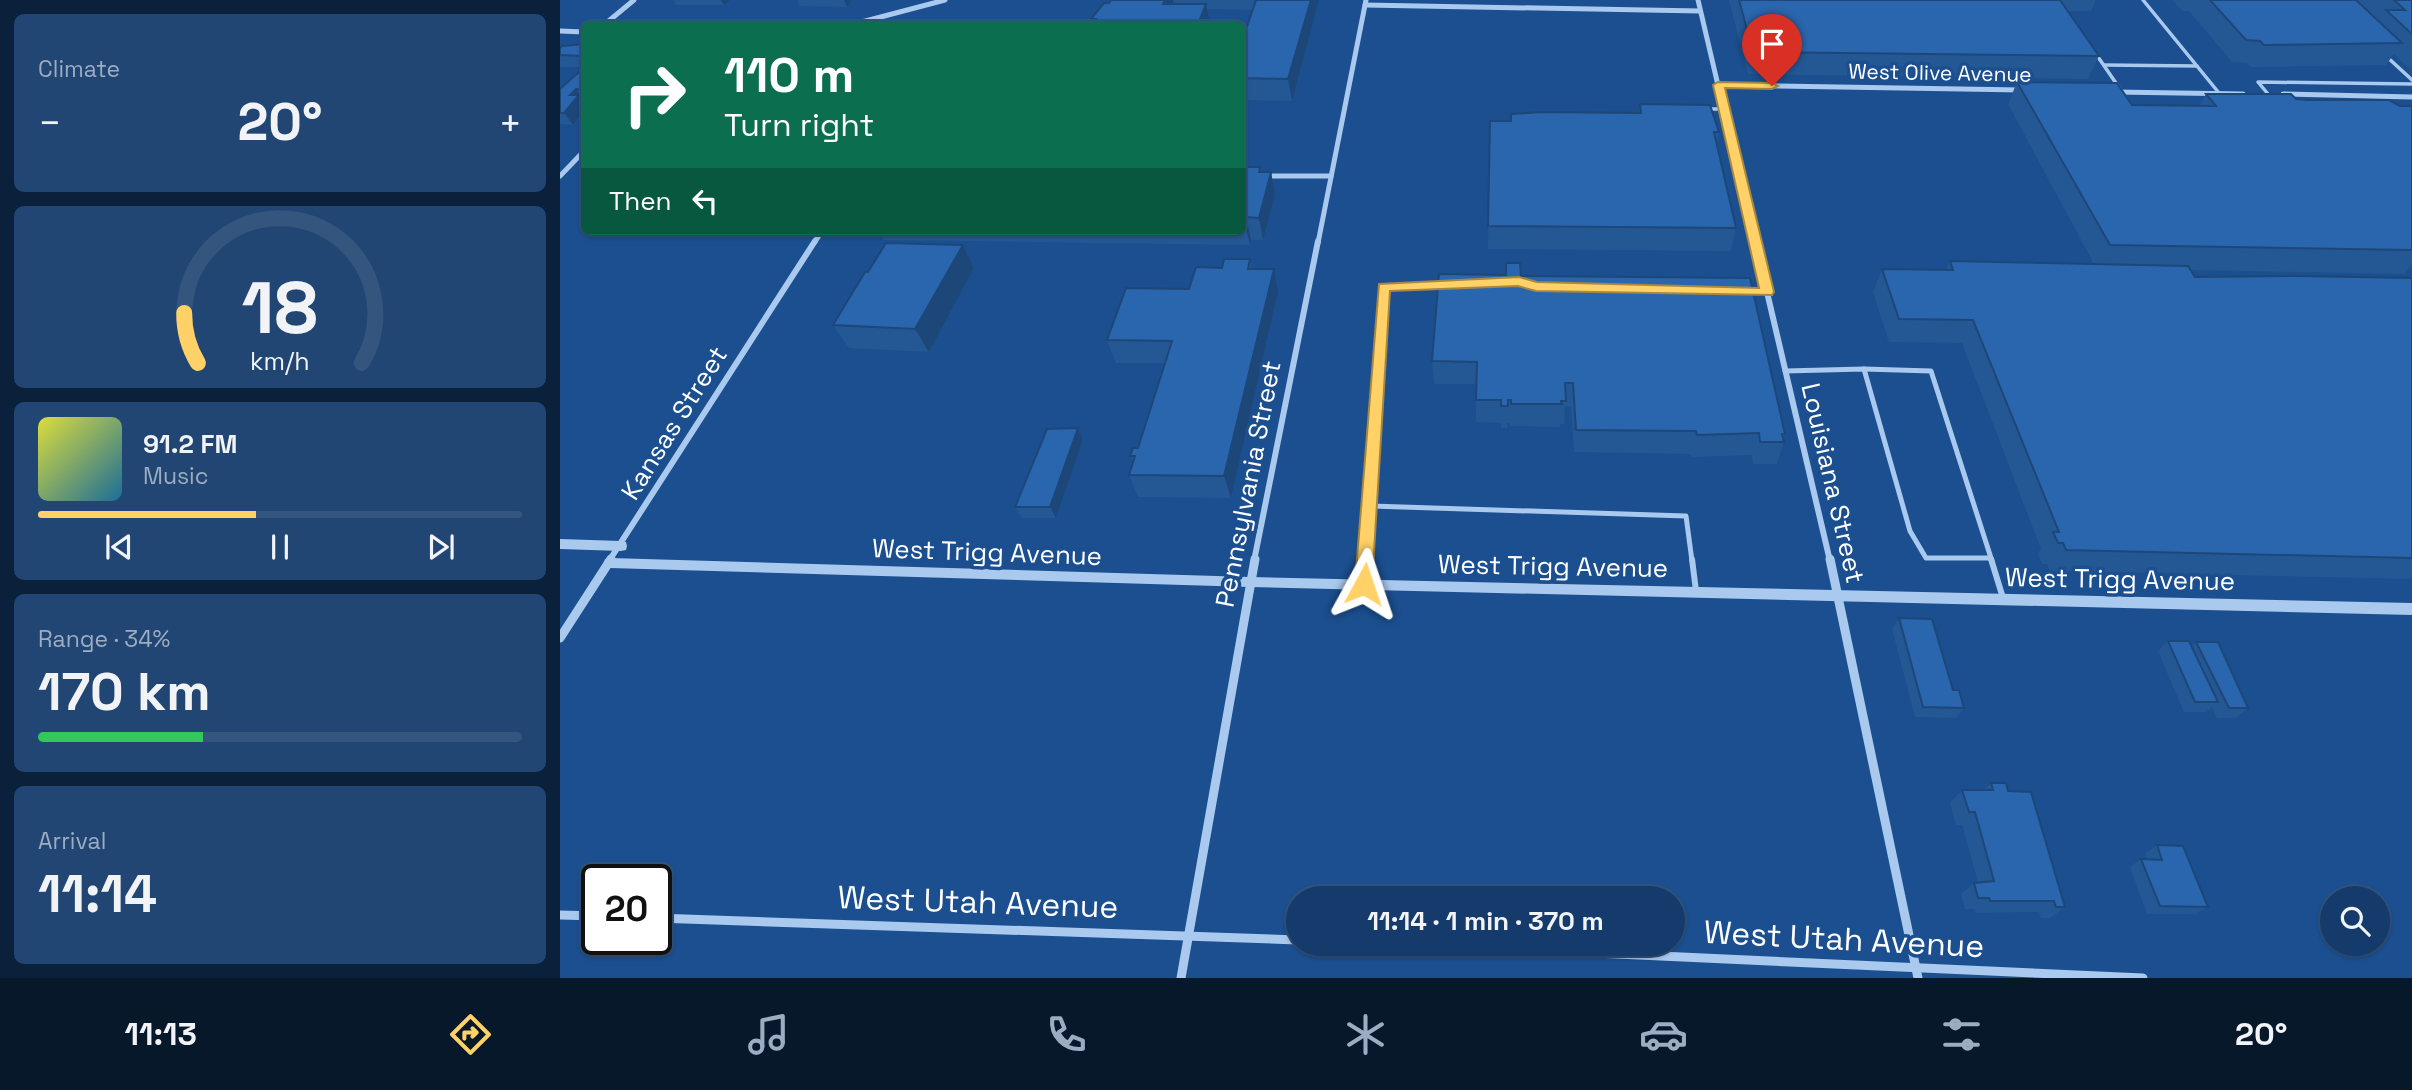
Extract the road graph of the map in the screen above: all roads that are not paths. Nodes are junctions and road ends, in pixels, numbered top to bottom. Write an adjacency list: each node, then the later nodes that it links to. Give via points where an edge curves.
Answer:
1 (634, 0): 9 (street)
2 (945, 0): 10 (street)
3 (1531, 0): 7 (street)
4 (1698, 0): 8 (street, Louisiana Street)
5 (2143, 0): 16 (lane)
6 (1366, 2): 7 (street); 30 (street, Pennsylvania Street)
7 (1531, 7): 8 (street)
8 (1700, 11): 18 (street, Louisiana Street)
9 (609, 21)
10 (865, 21)
11 (560, 31): 12 (street)
12 (581, 32)
13 (2091, 47): 15 (lane)
14 (2385, 55): 17 (lane)
15 (2104, 65): 16 (lane); 21 (lane)
16 (2197, 66): 22 (lane)
17 (2412, 82): 23 (lane, via 2258,82)
18 (1718, 85): 19 (street, West Olive Avenue); 26 (street, Louisiana Street)
19 (2024, 90)
20 (2108, 92): 21 (street)
21 (2122, 92): 22 (street)
22 (2219, 93): 23 (street)
23 (2268, 94): 24 (street)
24 (2412, 97)
25 (1697, 109): 26 (lane)
26 (1724, 109): 34 (street, Louisiana Street)
27 (581, 154): 29 (street)
28 (1255, 175): 30 (street)
29 (560, 176)
30 (1331, 176): 42 (street, Pennsylvania Street)
31 (819, 235): 39 (street, Kansas Street)
32 (1448, 284): 37 (lane, via 1384,287)
33 (1737, 292): 34 (lane)
34 (1767, 292): 36 (street, Louisiana Street)
35 (1864, 369): 36 (lane); 40 (lane, via 1931,371); 40 (lane, via 1910,531 1926,558)
36 (1785, 371): 45 (street, Louisiana Street)
37 (1371, 506): 43 (lane); 44 (lane, via 1686,516)
38 (560, 544): 39 (street)
39 (621, 546): 41 (street, Kansas Street)
40 (1991, 558): 46 (lane)
41 (610, 564): 42 (street, West Trigg Avenue); 48 (street, Kansas Street)
42 (1250, 582): 43 (street, West Trigg Avenue); 52 (street, Pennsylvania Street)
43 (1364, 584): 44 (street, West Trigg Avenue)
44 (1696, 592): 45 (street, West Trigg Avenue)
45 (1838, 594): 46 (street, West Trigg Avenue); 55 (street, Louisiana Street)
46 (2003, 599): 47 (street, West Trigg Avenue)
47 (2412, 609)
48 (560, 638)
49 (560, 915): 50 (street)
50 (581, 916)
51 (672, 919): 52 (street, West Utah Avenue)
52 (1190, 935): 53 (street, West Utah Avenue); 56 (street, Pennsylvania Street)
53 (1286, 939)
54 (1609, 956): 55 (street, West Utah Avenue)
55 (1917, 973): 57 (street, West Utah Avenue)
56 (1181, 978)
57 (2143, 978)

